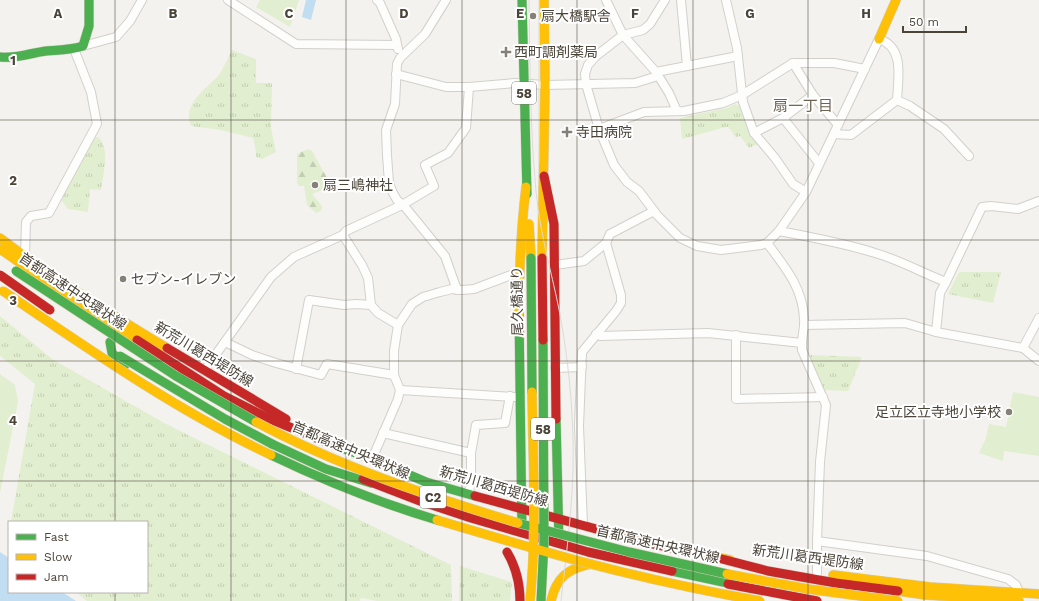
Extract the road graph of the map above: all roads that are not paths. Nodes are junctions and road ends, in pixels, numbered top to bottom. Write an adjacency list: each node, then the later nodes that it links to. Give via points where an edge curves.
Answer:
1 (89, 0): 16 (main road, via 89,26)
2 (142, 0): 16 (street, via 130,21 116,37)
3 (228, 0): 15 (street, via 296,44)
4 (377, 0): 15 (street)
5 (446, 0): 20 (street, via 425,34)
6 (522, 0): 26 (main road, 尾久橋通り / 58)
7 (544, 0): 28 (main road, 尾久橋通り / 58)
8 (606, 0): 13 (street)
9 (666, 0): 13 (street, via 643,30)
10 (681, 0): 22 (street)
11 (726, 0): 18 (street)
12 (896, 0): 14 (main road)
13 (624, 35): 25 (street); 27 (street, via 588,65 585,74)
14 (879, 39): 23 (street); 32 (street, via 887,41 895,52 899,66)
15 (397, 45): 20 (street)
16 (83, 46): 17 (main road)
17 (74, 49): 19 (main road); 53 (street, via 91,92 96,124 49,213 32,216 26,222)
18 (738, 56): 22 (street); 30 (street)
19 (0, 57)
20 (400, 58): 24 (street)
21 (793, 63): 23 (street, via 834,63); 30 (street); 31 (street)
22 (687, 66): 25 (street)
23 (865, 69): 35 (street)
24 (396, 74): 29 (street, via 446,87); 45 (street, via 395,104 386,130 387,155 389,183)
25 (657, 74): 27 (street, via 635,83); 33 (street)
26 (523, 83): 28 (street); 29 (street); 42 (main road, 尾久橋通り / 58)
27 (586, 84): 28 (street); 36 (street)
28 (545, 85): 41 (main road, 尾久橋通り / 58)
29 (469, 87): 45 (street, via 466,128 450,151 425,165 434,186)
30 (742, 95): 33 (street, via 723,103); 37 (street)
31 (813, 95): 34 (street); 35 (street)
32 (897, 100): 38 (street, via 851,135); 39 (street, via 944,129)
33 (677, 111): 36 (street, via 644,112)
34 (783, 118): 37 (street); 40 (street)
35 (838, 125): 38 (street)
36 (599, 129): 46 (street, via 614,165 627,182 644,197)
37 (754, 133): 43 (street, via 793,184)
38 (834, 134): 40 (street)
39 (969, 156)
40 (819, 163): 43 (street)
41 (544, 176): 55 (main road, via 554,224); 106 (main road, 尾久橋通り / 58, bridge, via 544,542)
42 (526, 187): 57 (main road); 105 (main road, 尾久橋通り / 58, bridge, via 531,258 534,540)
43 (806, 192): 47 (street)
44 (1039, 201): 59 (street, via 1018,209 982,207)
45 (402, 205): 48 (street, via 346,231); 61 (street, via 444,256)
46 (654, 212): 50 (street, via 610,234); 51 (street, via 680,238 697,246 721,250 761,246)
47 (778, 231): 51 (street); 59 (street, via 875,252)
48 (343, 235): 62 (street, via 368,278); 70 (street, via 294,257 271,277)
49 (0, 238): 53 (main road, 新荒川葛西堤防線)
50 (606, 243): 55 (street, via 584,261); 68 (street, via 621,303)
51 (767, 243): 66 (street, via 792,276 804,307)
52 (0, 249): 85 (main road, via 224,396 270,419)
53 (25, 257): 78 (main road, 新荒川葛西堤防線, via 123,322)
54 (0, 259): 113 (main road, 首都高速中央環状線 / C2, bridge, via 98,326 231,409 325,457 379,479 464,507 684,566 785,585)
55 (555, 265): 76 (main road)
56 (0, 268): 71 (main road)
57 (519, 272): 61 (street, via 474,289); 82 (main road)
58 (0, 275): 63 (main road, bridge)
59 (946, 282): 67 (street, via 940,293)
60 (0, 289): 108 (main road, C2, bridge, via 172,402 219,429 267,454 372,499 579,561 679,586)
61 (457, 290): 65 (street, via 423,297 412,304)
62 (371, 305): 65 (street, via 378,313); 77 (street, via 344,305 309,300)
63 (56, 314)
64 (1039, 318): 73 (street)
65 (398, 325): 79 (street)
66 (804, 325): 67 (street, via 905,324); 72 (street)
67 (936, 332): 73 (street)
68 (596, 334): 69 (street); 75 (street, via 582,352)
69 (736, 335): 72 (street); 83 (street, via 736,399)
70 (225, 342): 77 (street, via 252,355); 78 (street)
71 (105, 343): 88 (main road, bridge, via 218,416); 89 (main road, via 228,414); 90 (main road, via 122,363 175,398 270,450)
72 (802, 343): 83 (street, via 802,350)
73 (1023, 348): 74 (street)
74 (1039, 361)
75 (582, 367): 76 (street); 94 (street, via 579,426)
76 (555, 368): 93 (main road)
77 (296, 369): 79 (street, via 320,375 327,364)
78 (204, 371): 85 (main road, 新荒川葛西堤防線)
79 (394, 375): 80 (street)
80 (400, 390): 81 (street); 84 (street)
81 (510, 396): 82 (street); 86 (street, via 504,424 476,425)
82 (520, 397): 92 (main road)
83 (823, 398): 96 (street, via 826,405 820,462)
84 (383, 433): 86 (street); 87 (street)
85 (331, 444): 87 (main road, 新荒川葛西堤防線)
86 (471, 453): 91 (street)
87 (372, 459): 91 (main road, 新荒川葛西堤防線, via 426,482)
88 (326, 469): 89 (main road); 90 (main road)
89 (371, 483): 95 (main road, via 420,502)
90 (353, 486): 104 (main road, via 492,539 502,546 513,560 519,581)
91 (469, 494): 92 (main road, 新荒川葛西堤防線)
92 (521, 510): 93 (main road, 新荒川葛西堤防線); 95 (main road)
93 (559, 519): 94 (main road, 新荒川葛西堤防線); 97 (main road)
94 (583, 525): 98 (main road, 新荒川葛西堤防線, via 644,542)
95 (522, 532): 97 (main road)
96 (817, 541): 99 (street); 102 (street, via 928,556 1008,579 1016,585)
97 (559, 543): 100 (main road, via 595,554)
98 (722, 559): 99 (main road, 新荒川葛西堤防線); 102 (main road, via 807,578 926,595)
99 (817, 573): 102 (main road, 新荒川葛西堤防線)
100 (728, 584): 111 (main road); 112 (main road)
101 (1039, 594): 102 (main road, 新荒川葛西堤防線)
102 (1020, 597)
103 (771, 598): 107 (main road, bridge, via 621,566 597,564 579,566 568,571 556,584); 109 (main road); 110 (main road)
104 (520, 601)
105 (530, 601)
106 (541, 601)
107 (551, 601)
108 (760, 601)
109 (789, 601)
110 (809, 601)
111 (817, 601)
112 (845, 601)
113 (898, 601)

